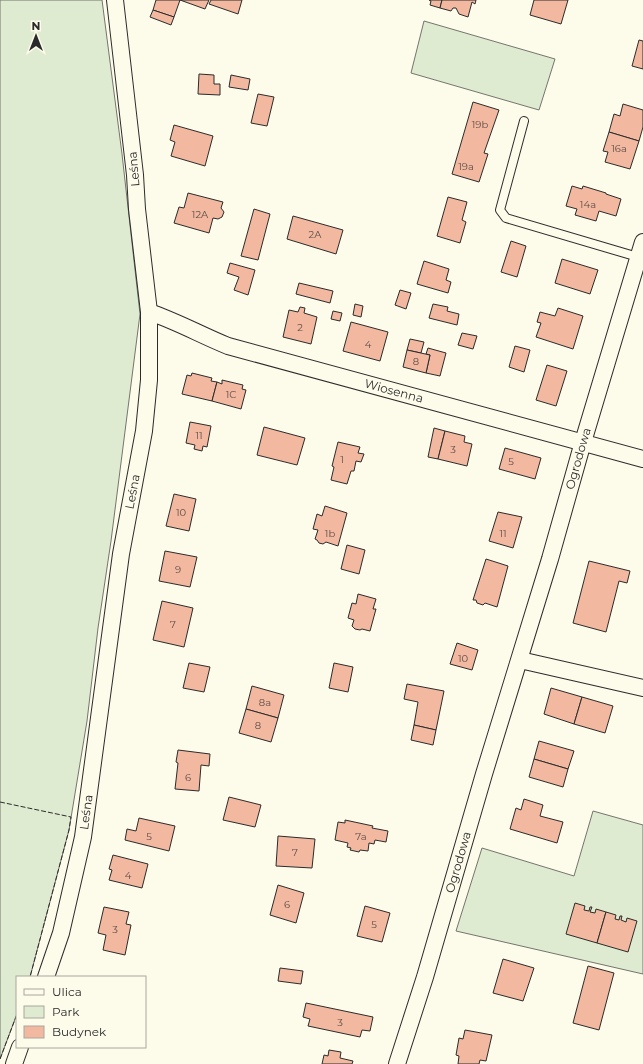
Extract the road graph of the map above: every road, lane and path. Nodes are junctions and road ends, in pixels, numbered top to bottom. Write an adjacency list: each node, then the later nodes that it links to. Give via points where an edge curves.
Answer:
1 (115, 0): 4 (street, Leśna)
2 (524, 121): 3 (lane, Ogrodowa, via 500,210 506,218)
3 (641, 249): 5 (street, Ogrodowa)
4 (149, 312): 5 (street, Wiosenna, via 228,346); 9 (street, Leśna, via 149,380 144,431 121,554 83,837 61,932)
5 (583, 442): 6 (street, Wiosenna); 7 (street, Ogrodowa)
6 (643, 459)
7 (520, 660): 8 (street); 12 (street, Ogrodowa)
8 (643, 688)
9 (46, 976)
10 (20, 1048): 11 (street)
11 (14, 1064)
12 (397, 1064)

